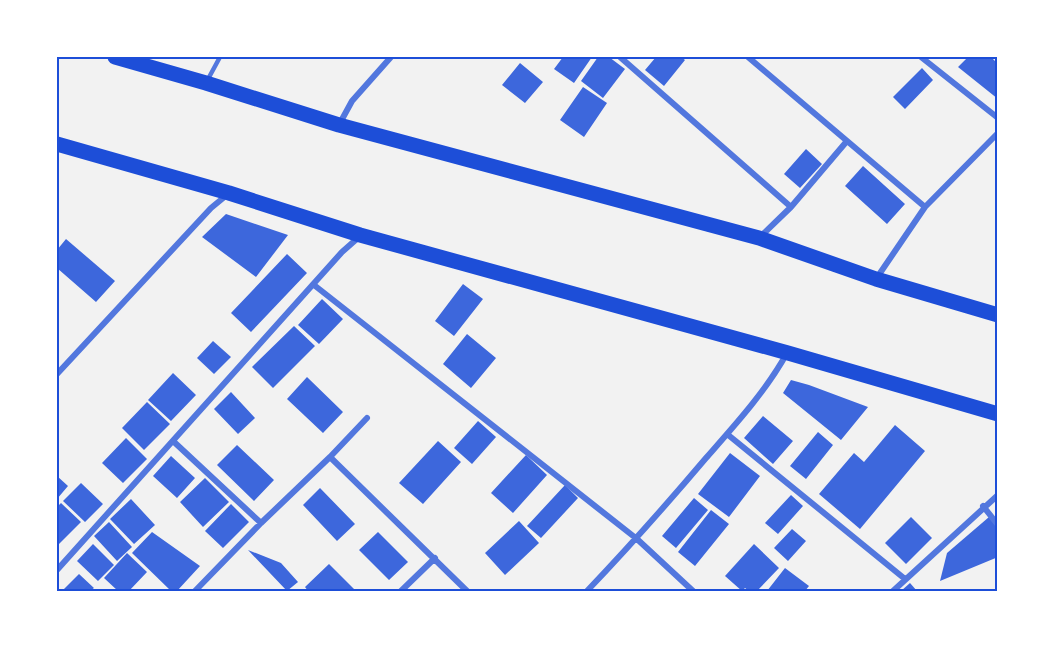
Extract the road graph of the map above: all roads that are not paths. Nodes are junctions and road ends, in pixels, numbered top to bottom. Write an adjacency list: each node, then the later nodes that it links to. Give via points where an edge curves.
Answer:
1 (115, 57): 7 (main road)
2 (220, 57): 7 (lane)
3 (391, 57): 9 (street, via 352,101)
4 (620, 57): 14 (street)
5 (748, 57): 11 (street)
6 (921, 57): 8 (street)
7 (206, 83): 9 (main road)
8 (998, 118)
9 (339, 125): 17 (main road)
10 (998, 134): 15 (street)
11 (847, 141): 14 (street); 15 (street)
12 (57, 144): 13 (main road)
13 (229, 193): 16 (main road); 22 (street)
14 (791, 207): 17 (street)
15 (925, 207): 18 (street)
16 (360, 235): 19 (street); 21 (main road)
17 (759, 238): 18 (main road)
18 (876, 279): 20 (main road)
19 (314, 285): 26 (street); 32 (street)
20 (998, 315)
21 (788, 352): 23 (main road); 25 (street)
22 (57, 374)
23 (998, 414)
24 (367, 417): 27 (street)
25 (727, 434): 32 (street); 35 (street)
26 (173, 441): 30 (street); 34 (street)
27 (330, 457): 30 (street); 33 (street)
28 (998, 495): 29 (street)
29 (983, 506): 31 (street); 35 (street)
30 (261, 523): 36 (street)
31 (998, 525)
32 (637, 539): 39 (street); 40 (street)
33 (435, 558): 37 (street); 38 (street)
34 (57, 570)
35 (905, 579): 41 (street)
36 (195, 591)
37 (400, 591)
38 (467, 591)
39 (587, 591)
40 (693, 591)
41 (893, 591)

